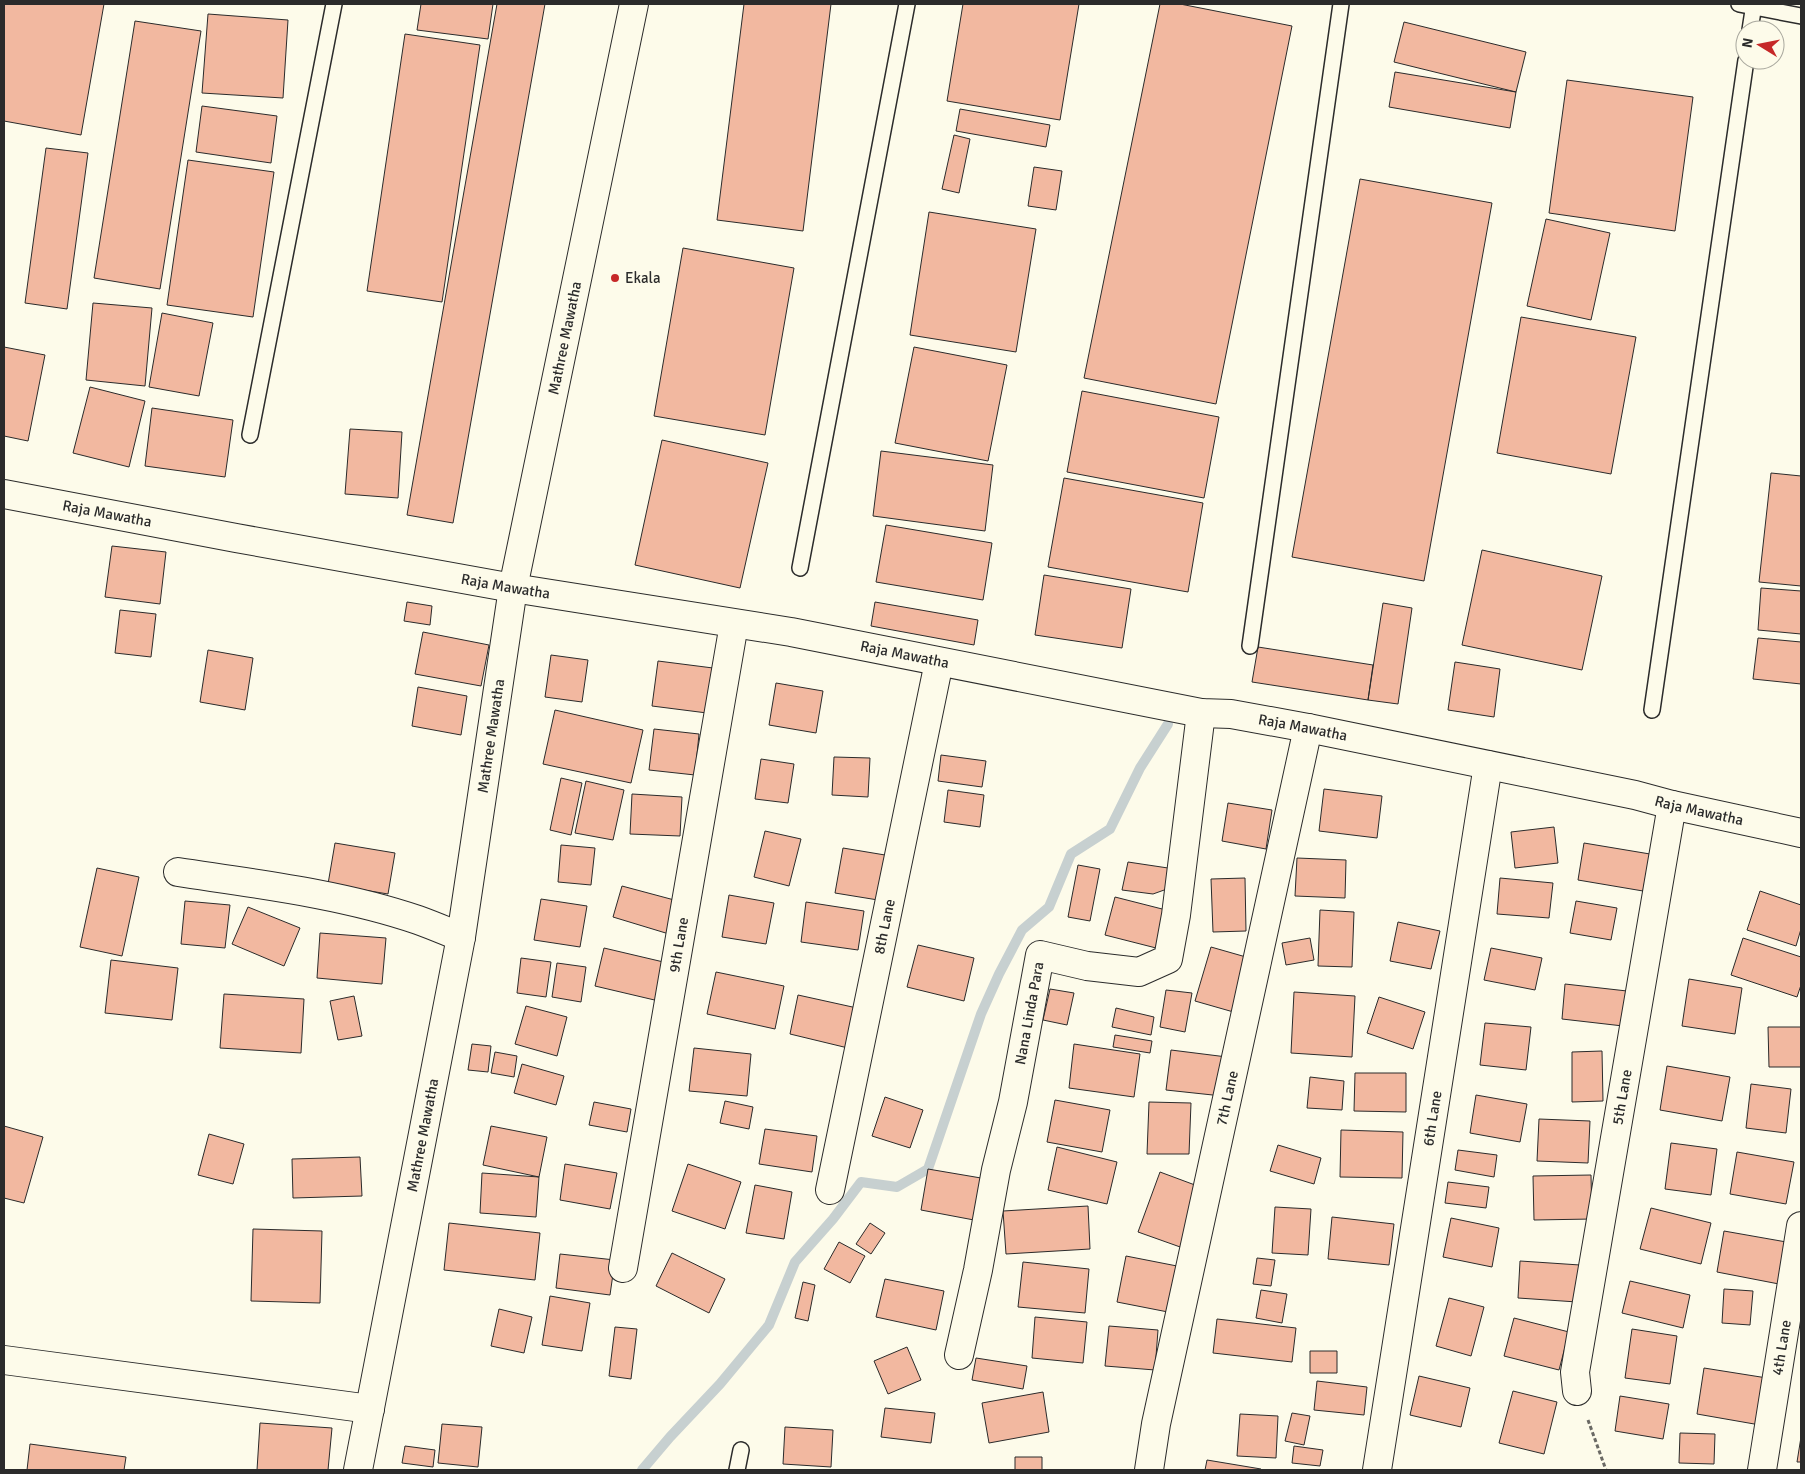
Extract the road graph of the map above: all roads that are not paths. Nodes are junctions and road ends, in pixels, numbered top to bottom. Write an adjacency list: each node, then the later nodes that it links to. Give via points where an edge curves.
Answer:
1 (334, 4): 9 (lane)
2 (634, 4): 12 (street, Mathree Mawatha)
3 (907, 4): 11 (lane)
4 (1341, 4): 14 (lane)
5 (1749, 5): 6 (lane); 7 (lane)
6 (1801, 16)
7 (1750, 20)
8 (1745, 70): 16 (lane)
9 (250, 435)
10 (4, 494): 12 (street, Raja Mawatha)
11 (800, 568)
12 (513, 588): 13 (street, Raja Mawatha); 23 (street, Mathree Mawatha)
13 (734, 624): 15 (street, Raja Mawatha, via 791,632); 26 (street, 9th Lane)
14 (1250, 646)
15 (939, 662): 17 (street, Raja Mawatha); 24 (street, 8th Lane)
16 (1652, 710)
17 (1201, 713): 18 (street, Raja Mawatha, via 1231,714); 27 (street, Nana Linda Para, via 1168,959 1139,972 1087,966 1040,955 1013,1102)
18 (1308, 728): 19 (street, Raja Mawatha); 34 (street, 7th Lane, via 1156,1424)
19 (1488, 765): 20 (street, Raja Mawatha); 35 (street, 6th Lane)
20 (1672, 805): 21 (street, Raja Mawatha); 29 (street, 5th Lane, via 1575,1372)
21 (1801, 833)
22 (178, 872): 23 (street, via 367,906 418,920)
23 (461, 937): 30 (street, Mathree Mawatha)
24 (830, 1190)
25 (1801, 1226): 36 (street, 4th Lane)
26 (623, 1268)
27 (959, 1355)
28 (6, 1364): 30 (street)
29 (1577, 1391)
30 (370, 1409): 32 (street, Mathree Mawatha)
31 (741, 1450): 33 (lane)
32 (358, 1470)
33 (736, 1470)
34 (1149, 1470)
35 (1377, 1470)
36 (1762, 1470)

